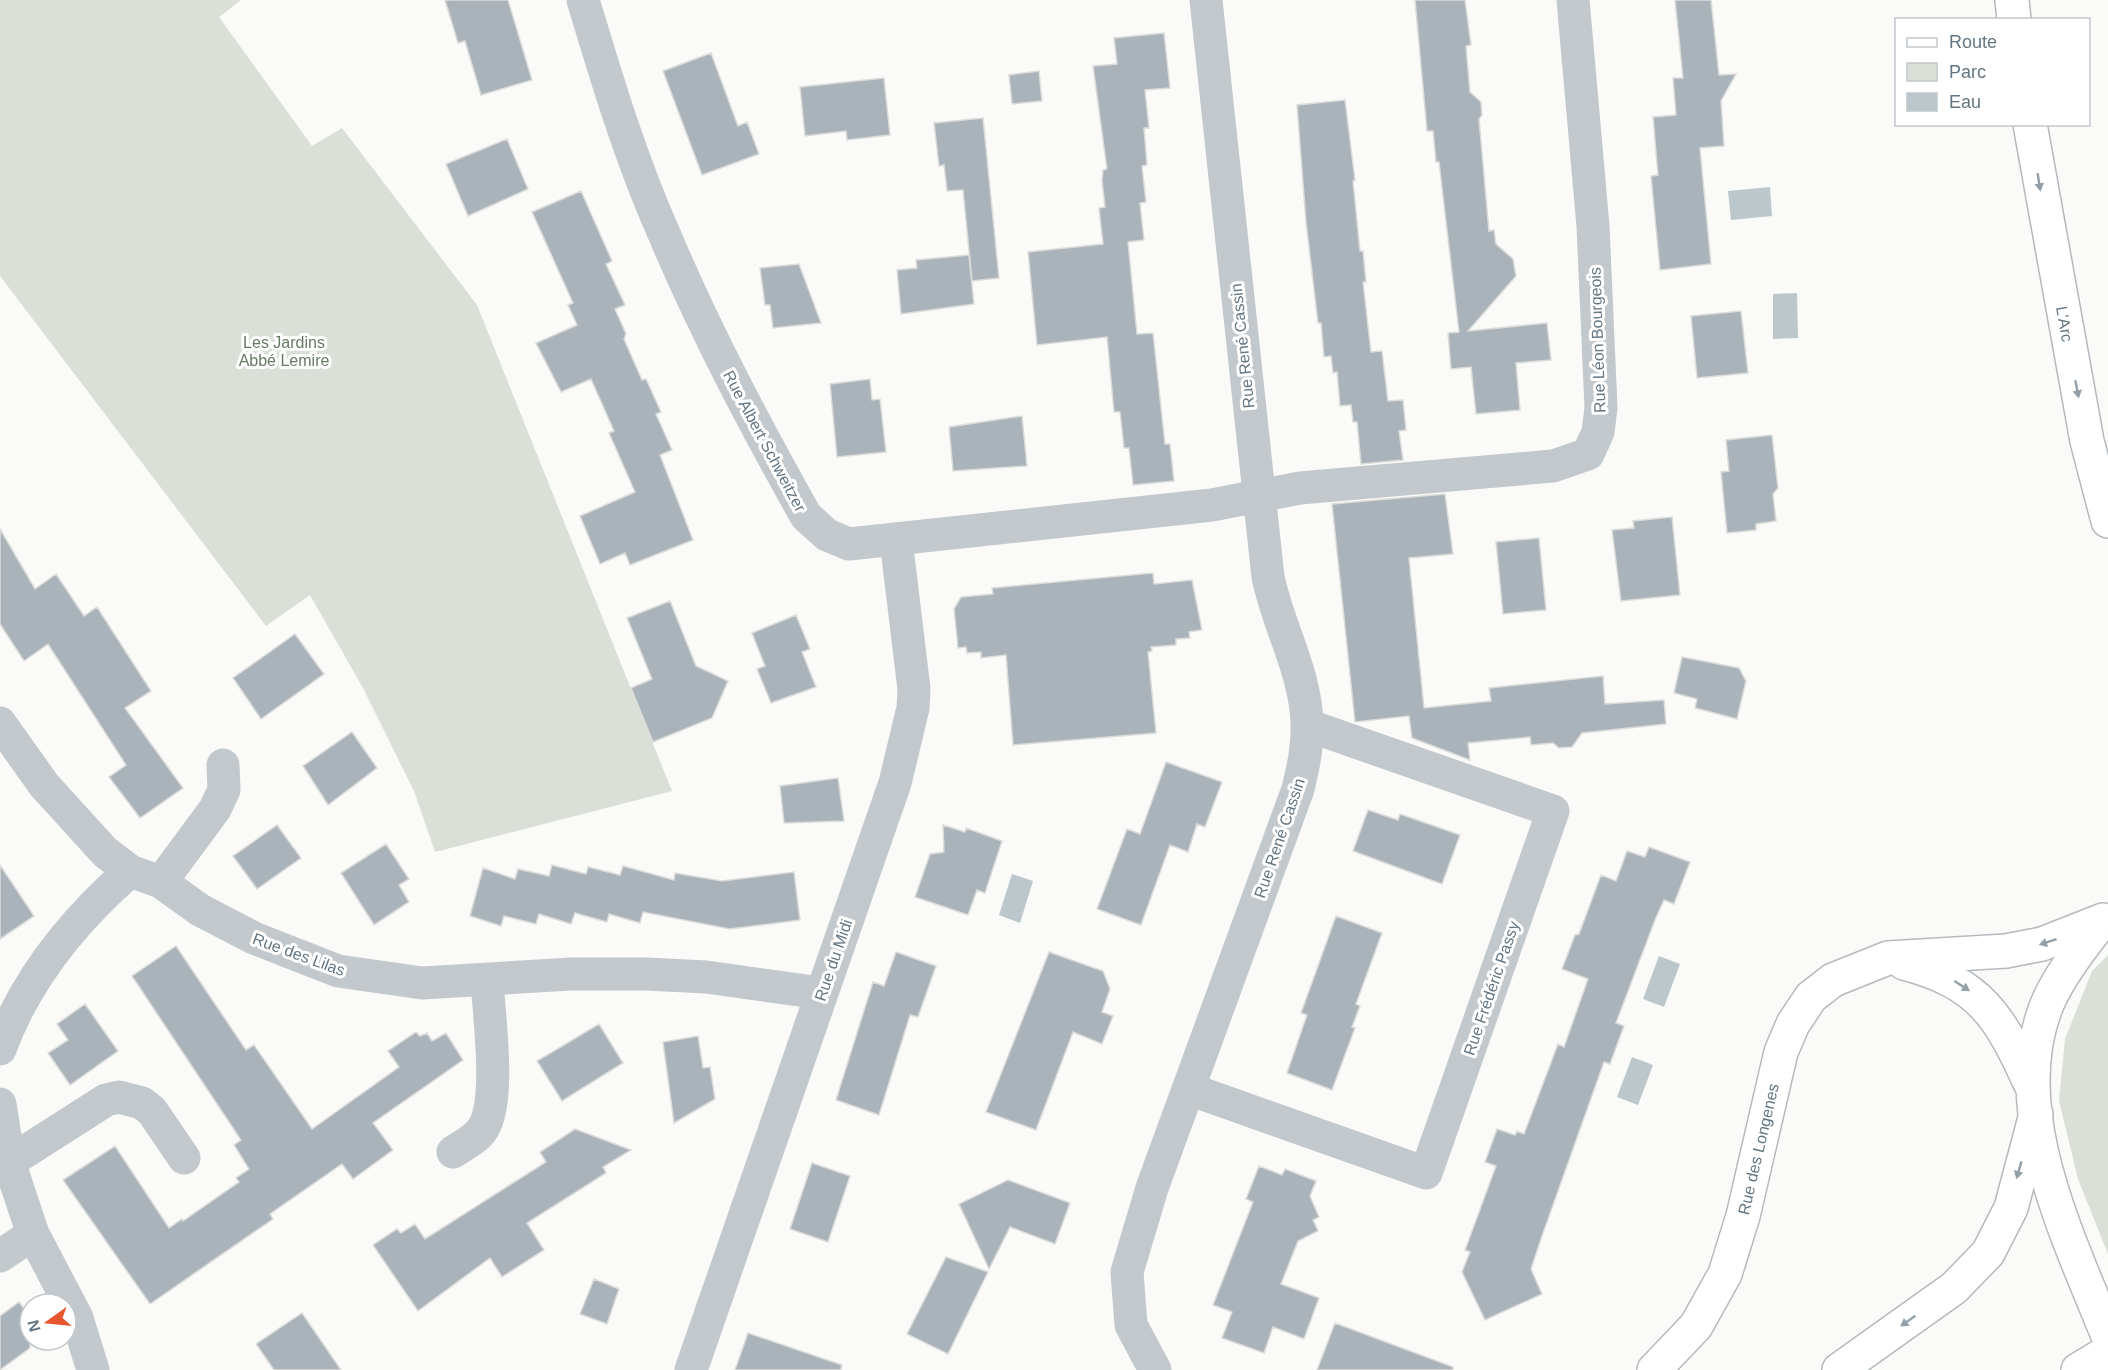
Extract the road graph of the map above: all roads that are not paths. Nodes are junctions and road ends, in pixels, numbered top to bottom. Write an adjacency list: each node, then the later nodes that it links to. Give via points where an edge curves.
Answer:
1 (583, 0): 9 (street, Rue Albert Schweitzer, via 616,108 664,236 730,376 806,516 827,535 849,544)
2 (1206, 0): 7 (street, Rue René Cassin)
3 (1573, 0): 7 (street, Rue Léon Bourgeois, via 1593,226 1602,408 1598,432 1588,454 1553,466 1300,488)
4 (2012, 0): 5 (main road)
5 (2014, 18)
6 (2030, 126): 8 (main road, L'Arc, one-way to 8, via 2087,441)
7 (1258, 496): 9 (street, Rue Albert Schweitzer, via 1212,505); 11 (street, Rue René Cassin, via 1272,595 1301,682)
8 (2108, 521)
9 (896, 540): 18 (street, Rue du Midi, via 913,708 895,783)
10 (0, 723): 13 (street, Rue des Lilas, via 44,785 105,852)
11 (1307, 725): 20 (street, Rue René Cassin, via 1298,789); 20 (street, Rue Frédéric Passy, via 1553,811 1426,1173)
12 (223, 765): 14 (street, via 224,790 215,810)
13 (130, 871): 14 (street, Rue des Lilas); 19 (street, via 105,893 46,962 16,1012)
14 (161, 882): 17 (street, Rue des Lilas, via 200,910 254,938 338,971 422,983)
15 (2105, 917): 16 (main road, Rue des Longenes, one-way to 16, via 2042,944 2006,951); 21 (main road, via 2070,963 2048,1002 2035,1048)
16 (1888, 958): 21 (main road, one-way to 21, via 1938,972 1968,989 2011,1042); 33 (main road, Rue des Longenes, via 1833,980 1811,998 1793,1024 1781,1052 1743,1215 1725,1274 1696,1326)
17 (487, 980): 18 (street, Rue des Lilas, via 646,974 706,977); 23 (street, via 492,1099 484,1126 475,1138)
18 (821, 993): 31 (street, Rue du Midi)
19 (0, 1049)
20 (1189, 1089): 32 (street, Rue René Cassin, via 1152,1188 1127,1272 1131,1325)
21 (2035, 1102): 28 (main road, via 2047,1178); 34 (main road, one-way to 34, via 2011,1208 1988,1253 1954,1288)
22 (0, 1104): 25 (street)
23 (453, 1152)
24 (184, 1158): 25 (street, via 152,1111 136,1100 119,1097 106,1100)
25 (9, 1162): 26 (street)
26 (33, 1234): 27 (street); 30 (street, via 76,1318)
27 (0, 1256)
28 (2108, 1336)
29 (2108, 1352): 35 (main road)
30 (93, 1370)
31 (691, 1370)
32 (1155, 1370)
33 (1654, 1370)
34 (1839, 1370)
35 (2078, 1370)

